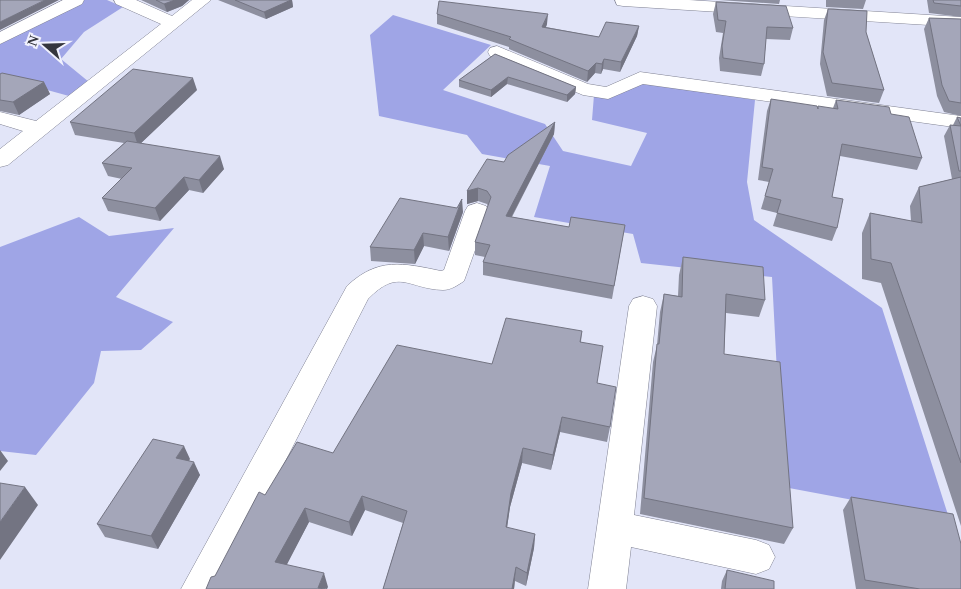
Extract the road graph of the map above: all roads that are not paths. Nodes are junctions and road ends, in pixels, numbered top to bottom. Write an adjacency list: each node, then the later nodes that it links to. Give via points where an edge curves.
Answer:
1 (76, 0): 7 (street)
2 (122, 0): 6 (street)
3 (203, 0): 6 (street)
4 (623, 1): 5 (street)
5 (961, 22)
6 (172, 23): 11 (street)
7 (0, 39)
8 (497, 52): 10 (street, via 583,89 600,92 608,93 640,78)
9 (0, 118): 11 (street)
10 (961, 122)
11 (37, 128): 12 (street)
12 (0, 160)
13 (476, 211): 17 (street, via 455,275 444,281 400,272 379,274 368,280 357,294)
14 (643, 306): 15 (street)
15 (615, 527): 16 (street); 18 (street)
16 (756, 557)
17 (200, 589)
18 (607, 589)

